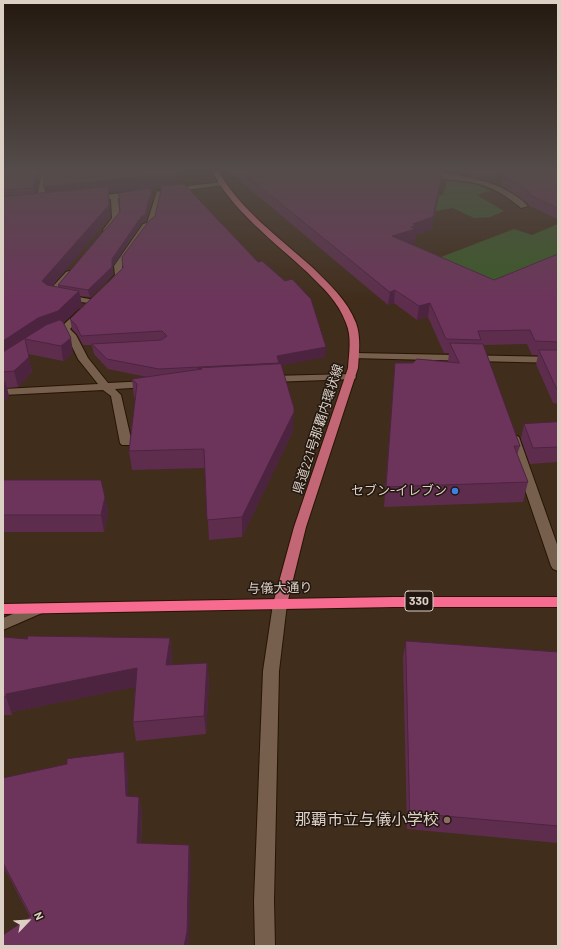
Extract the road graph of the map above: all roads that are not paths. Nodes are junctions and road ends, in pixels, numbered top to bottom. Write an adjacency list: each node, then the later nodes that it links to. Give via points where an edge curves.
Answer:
1 (116, 214): 4 (street, via 116,218)
2 (151, 214): 6 (street, via 150,224 118,266 119,276)
3 (249, 214): 7 (main road, 県道221号那覇内環状線, via 336,295 351,323)
4 (100, 238)
5 (75, 266): 6 (street, via 50,295)
6 (98, 296): 14 (street, via 61,330 71,335 83,350 84,359)
7 (355, 356): 8 (street); 11 (main road, 県道221号那覇内環状線)
8 (485, 358): 9 (street); 10 (street)
9 (558, 360)
10 (490, 373)
11 (351, 377): 12 (street); 20 (main road, 県道221号那覇内環状線, via 300,527)
12 (260, 379)
13 (160, 383): 14 (street)
14 (105, 386): 15 (street); 17 (street, via 116,395)
15 (3, 392)
16 (508, 425): 18 (street)
17 (126, 443)
18 (558, 566)
19 (558, 602): 20 (highway, 与儀大通り / 330, via 409,601)
20 (280, 604): 22 (highway, 与儀大通り / 330); 24 (street, via 274,638 270,692)
21 (3, 609): 22 (highway, 与儀大通り / 330)
22 (37, 609): 23 (street)
23 (3, 624)
24 (265, 946)

